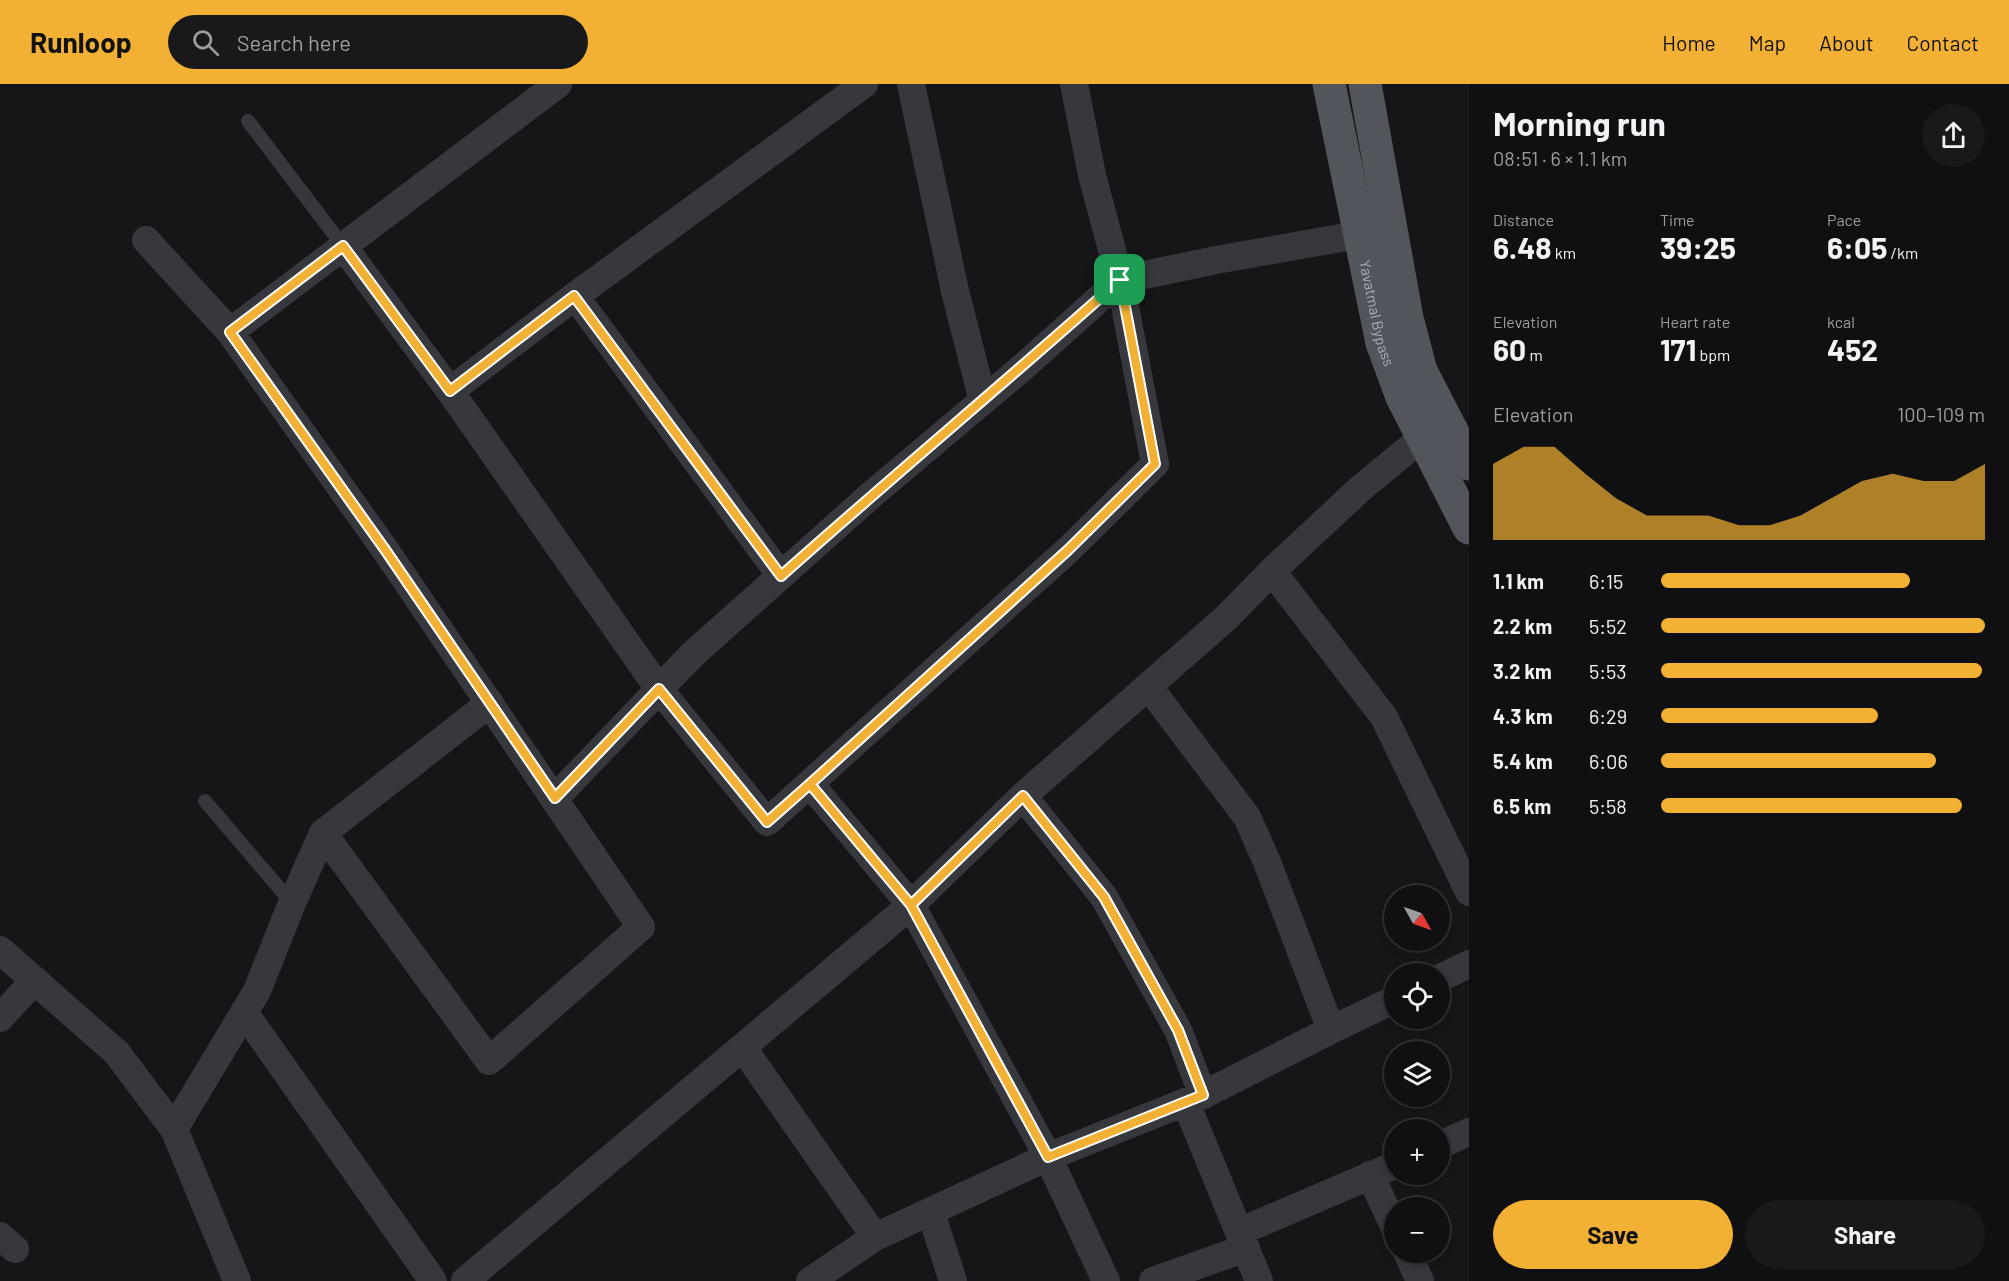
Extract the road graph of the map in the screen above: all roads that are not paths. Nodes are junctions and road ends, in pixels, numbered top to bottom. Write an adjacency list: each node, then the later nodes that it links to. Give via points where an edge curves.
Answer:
1 (558, 84): 10 (street)
2 (864, 84): 12 (street)
3 (911, 84): 15 (street)
4 (1074, 84): 11 (street, via 1092,175)
5 (1329, 84): 8 (main road, Yavatmal Bypass)
6 (1365, 84): 8 (main road, Yavatmal Bypass)
7 (248, 121): 10 (lane)
8 (1375, 232): 11 (street); 16 (main road, Yavatmal Bypass, via 1382,343 1402,397)
9 (147, 240): 13 (street)
10 (343, 246): 13 (street); 14 (street)
11 (1120, 280): 15 (street); 24 (street, via 1155,464 1068,550)
12 (574, 296): 14 (street); 20 (street)
13 (230, 332): 23 (street)
14 (450, 391): 22 (street)
15 (983, 401): 20 (street)
16 (1435, 430): 17 (main road, Yavatmal Bypass); 18 (main road, Yavatmal Bypass); 19 (street, via 1361,488)
17 (1469, 464)
18 (1468, 522)
19 (1272, 571): 21 (street); 29 (street, via 1384,717)
20 (781, 576): 22 (street)
21 (1149, 687): 25 (street); 39 (street, via 1247,818 1268,862)
22 (659, 689): 24 (street, via 767,822); 26 (street)
23 (490, 703): 26 (street); 28 (street)
24 (810, 784): 31 (street)
25 (1023, 796): 31 (street); 41 (street, via 1104,897 1178,1030)
26 (555, 798): 28 (street, via 641,927 489,1061)
27 (205, 801): 30 (lane)
28 (323, 833): 30 (street)
29 (1469, 892)
30 (292, 903): 37 (street, via 257,991)
31 (911, 905): 40 (street); 45 (street)
32 (0, 950): 35 (street)
33 (1468, 968): 34 (street)
34 (1450, 974)
35 (35, 980): 38 (street); 42 (street, via 117,1053)
36 (1384, 1004): 39 (street)
37 (244, 1012): 42 (street); 53 (street)
38 (0, 1018)
39 (1331, 1030): 41 (street)
40 (743, 1048): 49 (street); 54 (street)
41 (1195, 1099): 45 (street); 50 (street)
42 (174, 1128): 52 (street)
43 (1469, 1132): 44 (street)
44 (1450, 1141)
45 (1048, 1157): 48 (street); 57 (street)
46 (1382, 1170): 47 (street); 50 (street)
47 (1388, 1197)
48 (931, 1213): 49 (street); 56 (street)
49 (875, 1237): 55 (street)
50 (1242, 1240): 58 (street); 59 (street)
51 (1412, 1263): 60 (street)
52 (237, 1281)
53 (433, 1281)
54 (465, 1281)
55 (810, 1281)
56 (953, 1281)
57 (1106, 1281)
58 (1153, 1281)
59 (1259, 1281)
60 (1420, 1281)

